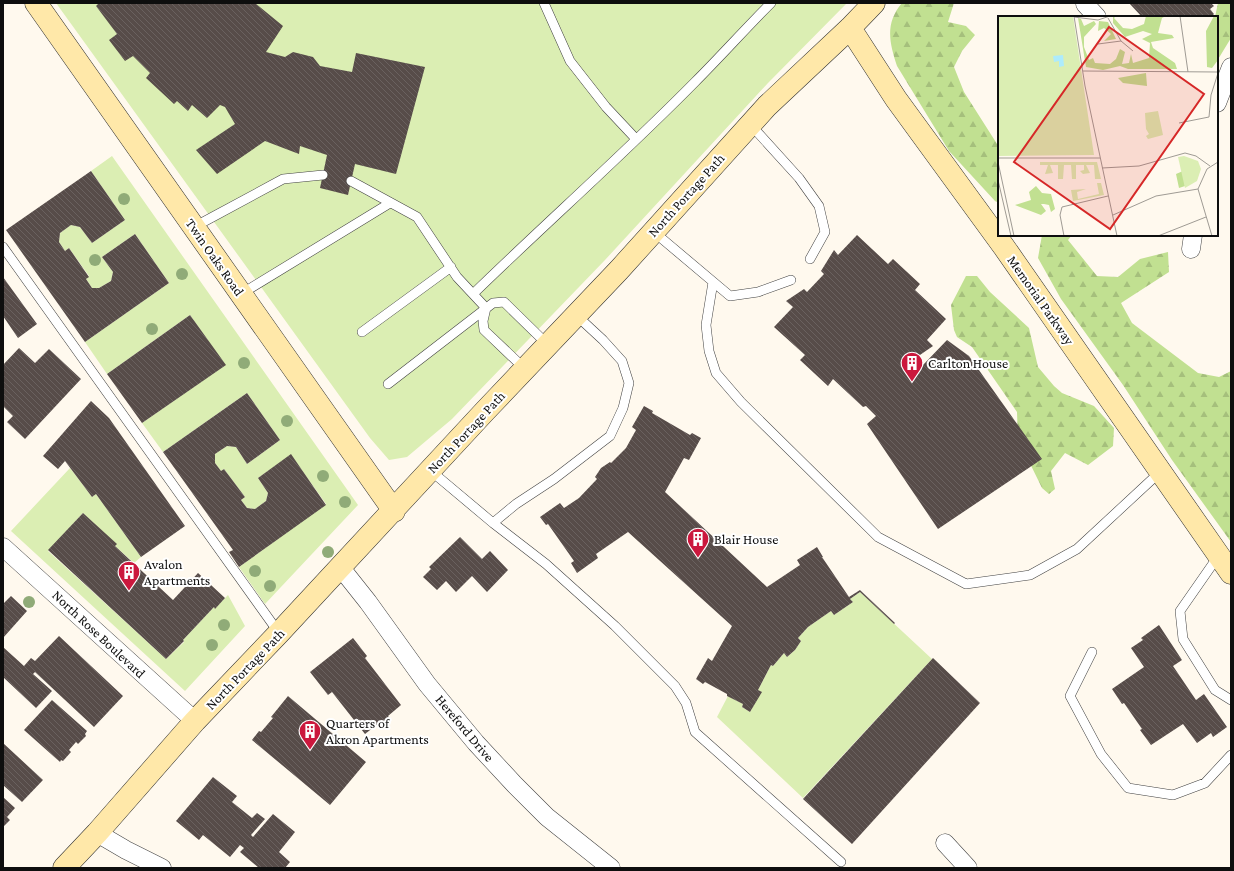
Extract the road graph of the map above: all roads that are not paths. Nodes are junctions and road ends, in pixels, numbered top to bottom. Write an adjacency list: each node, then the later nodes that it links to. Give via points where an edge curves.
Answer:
1 (36, 3): 13 (main road, Twin Oaks Road)
2 (544, 3): 9 (lane, via 570,61 606,107)
3 (771, 3): 9 (lane)
4 (874, 3): 5 (main road, North Portage Path)
5 (850, 28): 8 (main road, North Portage Path); 29 (main road, Memorial Parkway, via 896,99 1004,247)
6 (1231, 67): 7 (street)
7 (1218, 100)
8 (750, 124): 14 (main road, North Portage Path); 16 (lane, via 799,178 819,206 825,232)
9 (636, 139): 21 (lane)
10 (323, 175): 13 (lane, via 283,179)
11 (351, 181): 12 (lane)
12 (390, 203): 17 (lane, via 417,217); 20 (lane)
13 (194, 227): 20 (main road, Twin Oaks Road)
14 (654, 231): 19 (lane); 23 (main road, North Portage Path)
15 (3, 247): 36 (lane)
16 (810, 259)
17 (451, 267): 21 (lane); 24 (lane)
18 (791, 280): 19 (lane, via 758,292 730,296)
19 (713, 282): 29 (lane, via 706,325 708,350 716,373 741,402 878,537 966,584 1030,576 1077,549)
20 (241, 294): 30 (main road, Twin Oaks Road)
21 (473, 294): 22 (lane)
22 (486, 308): 25 (lane, via 493,302 504,302); 26 (lane, via 484,330); 27 (lane)
23 (576, 315): 25 (main road, North Portage Path); 31 (lane, via 622,361 629,383 623,408 610,436)
24 (362, 332)
25 (548, 345): 26 (main road, North Portage Path)
26 (525, 369): 28 (main road, North Portage Path)
27 (388, 384)
28 (431, 471): 30 (main road, North Portage Path); 31 (lane)
29 (1160, 472): 33 (main road, Memorial Parkway)
30 (394, 511): 34 (main road, North Portage Path)
31 (493, 522): 43 (lane, via 546,564 615,626 675,686 686,703 695,732)
32 (3, 547): 39 (street, North Rose Boulevard)
33 (1218, 555): 35 (main road, Memorial Parkway); 38 (lane, via 1180,611 1183,639 1215,690)
34 (341, 568): 36 (main road, North Portage Path); 46 (street, Hereford Drive, via 427,684 476,743 547,817)
35 (1231, 573)
36 (280, 633): 39 (main road, North Portage Path)
37 (1092, 652): 40 (lane, via 1070,696 1101,754 1128,788 1173,795 1205,783)
38 (1231, 700)
39 (195, 721): 41 (main road, North Portage Path)
40 (1231, 755)
41 (97, 833): 44 (main road, North Portage Path); 45 (street)
42 (945, 843): 47 (street)
43 (841, 862)
44 (64, 868)
45 (162, 868)
46 (610, 868)
47 (968, 868)

